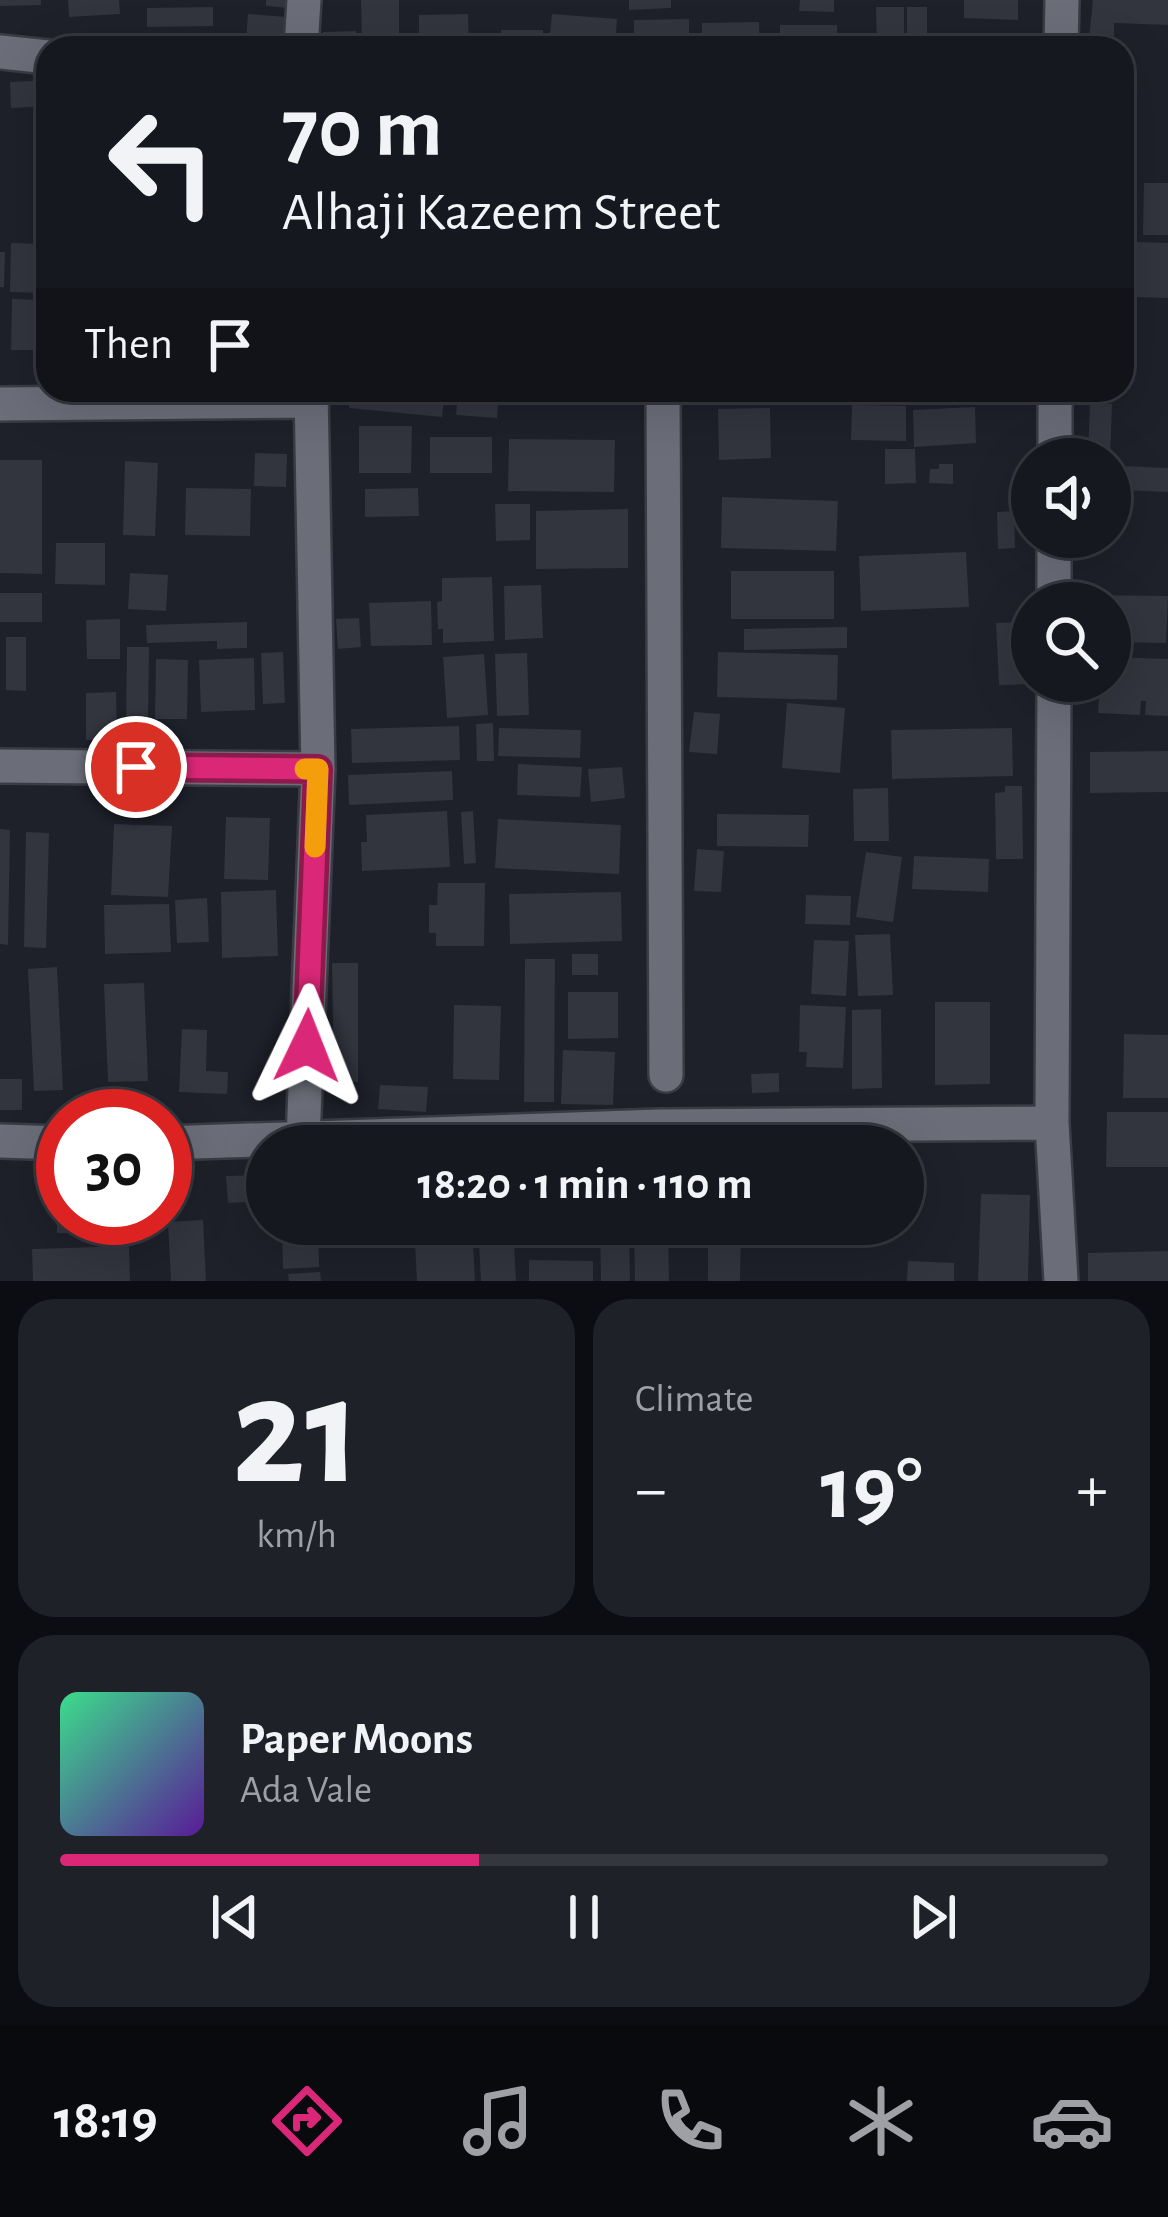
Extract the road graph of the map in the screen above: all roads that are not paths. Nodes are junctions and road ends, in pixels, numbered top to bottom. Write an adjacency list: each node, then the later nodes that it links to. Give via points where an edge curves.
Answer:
1 (304, 0): 3 (street)
2 (1062, 0): 4 (street)
3 (302, 36)
4 (1061, 36)
5 (0, 52): 6 (street)
6 (36, 56)
7 (78, 402): 11 (street)
8 (310, 402): 15 (street)
9 (663, 402): 16 (street)
10 (1055, 402): 12 (street)
11 (0, 404)
12 (1054, 438)
13 (1054, 702): 17 (street)
14 (0, 766): 15 (street)
15 (318, 769): 18 (street)
16 (666, 1075)
17 (1052, 1123): 19 (street); 24 (street)
18 (304, 1125)
19 (790, 1125)
20 (0, 1141): 22 (street)
21 (246, 1141): 23 (street)
22 (36, 1142)
23 (192, 1142)
24 (1061, 1281)

